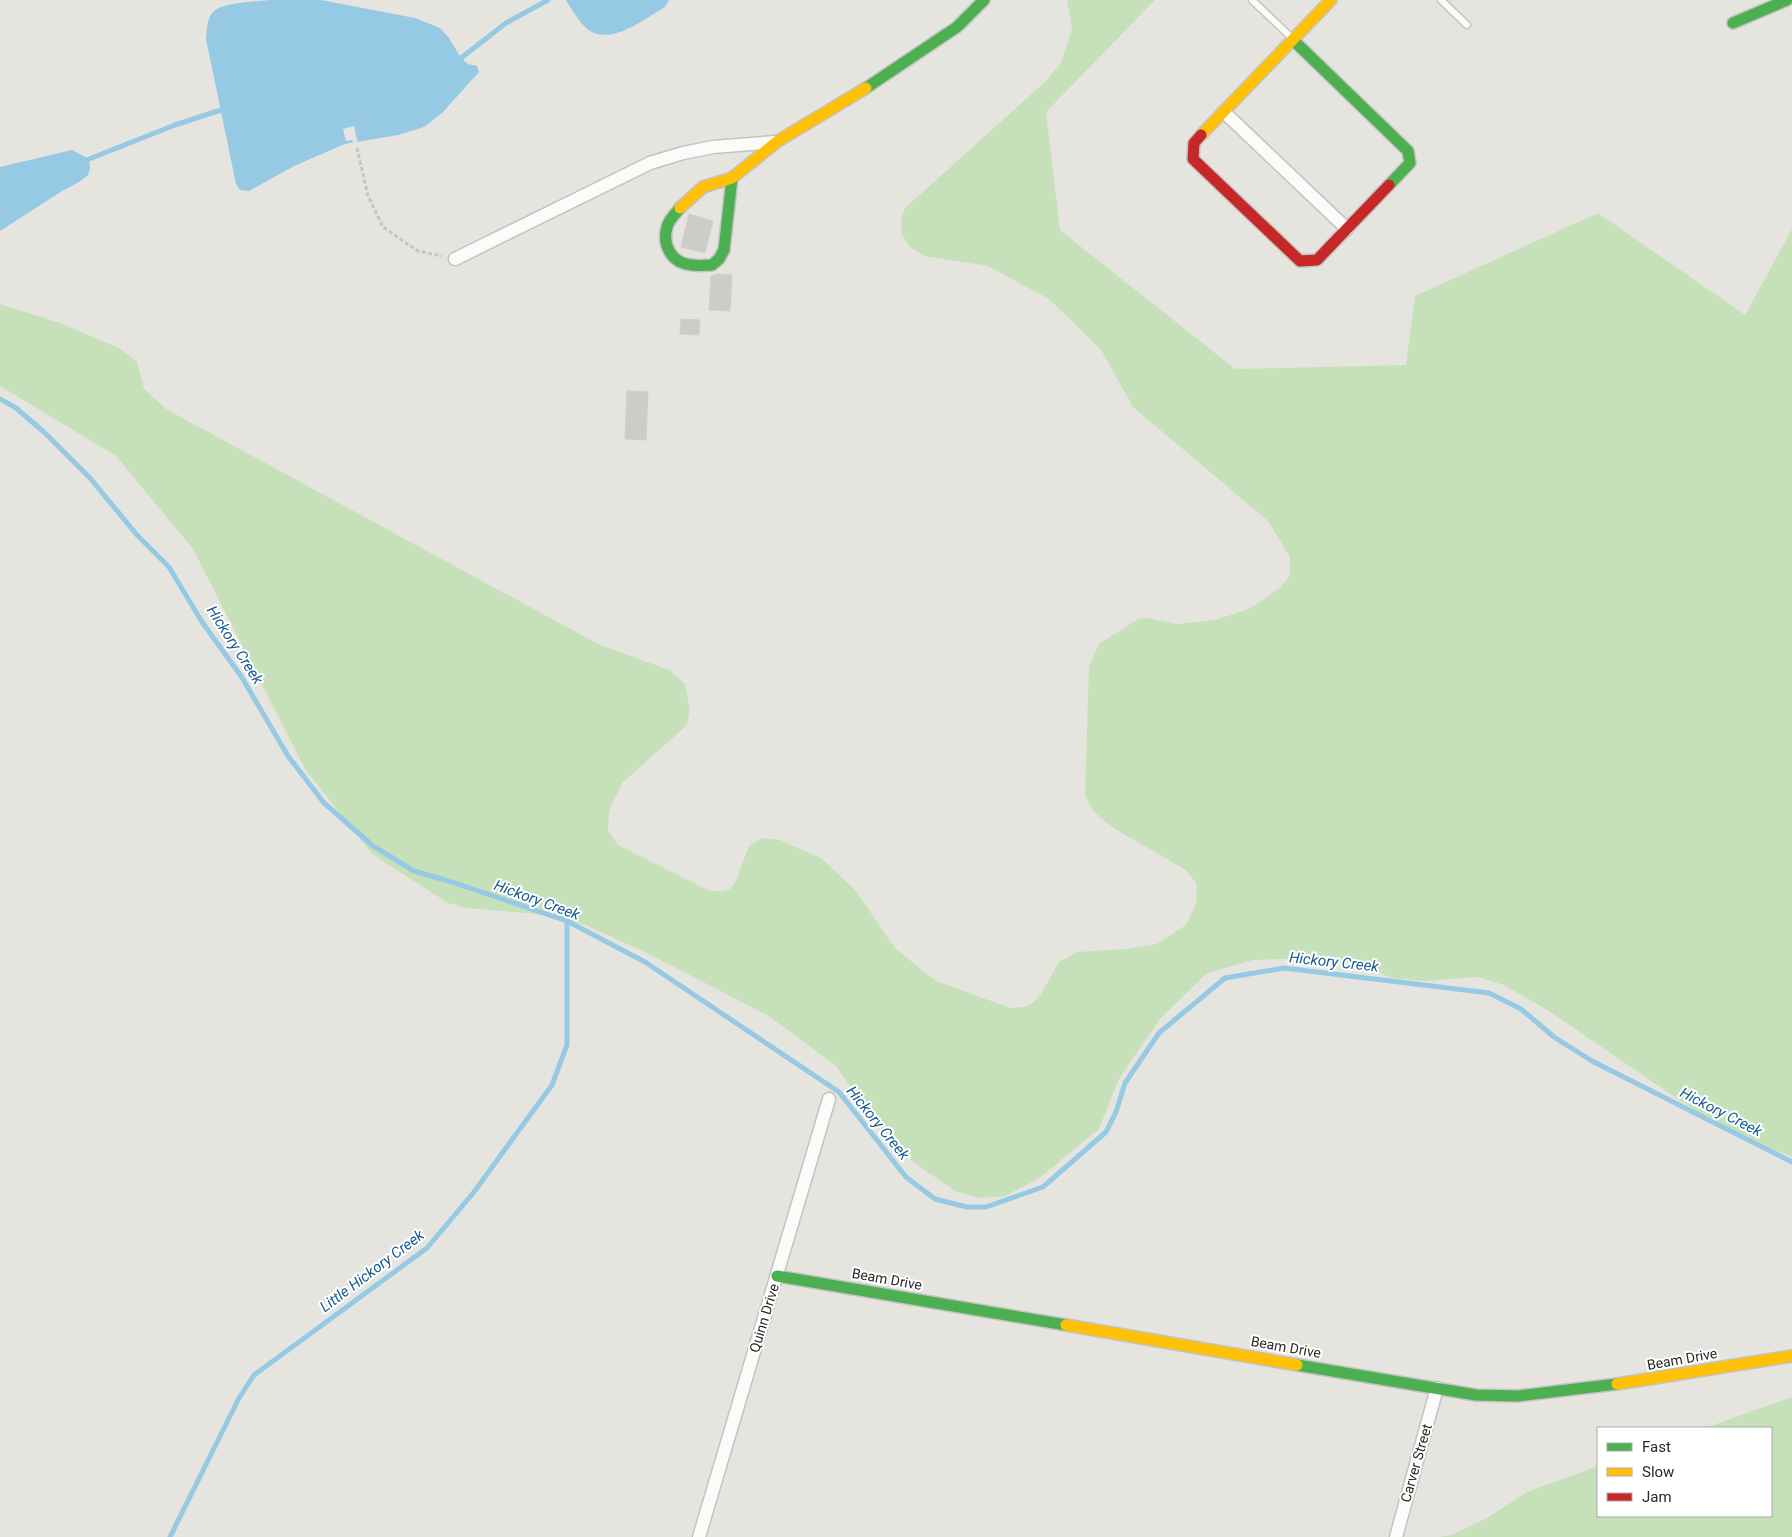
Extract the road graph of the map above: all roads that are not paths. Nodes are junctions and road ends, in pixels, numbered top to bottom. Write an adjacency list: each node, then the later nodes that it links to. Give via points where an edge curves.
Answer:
1 (984, 0): 10 (street, via 957,27)
2 (1252, 0): 8 (lane)
3 (1331, 0): 8 (street)
4 (1441, 0): 7 (lane)
5 (1787, 0): 6 (street)
6 (1734, 23)
7 (1467, 25)
8 (1293, 40): 9 (street); 12 (street, via 1408,151 1410,163)
9 (1224, 112): 12 (street); 12 (street, via 1194,143 1192,159 1300,261 1317,260)
10 (778, 141): 11 (street); 13 (street, via 713,147 650,163)
11 (732, 178): 11 (street, via 724,250 719,259 712,265 703,266 690,265 675,258 666,247 669,222 681,206 703,187)
12 (1347, 229)
13 (454, 259)
14 (829, 1099): 15 (street, Quinn Drive)
15 (777, 1276): 17 (street, Beam Drive); 18 (street, Quinn Drive)
16 (1792, 1356): 17 (street, Beam Drive, via 1626,1383 1518,1396 1476,1395)
17 (1437, 1388): 19 (street, Carver Street)
18 (699, 1537)
19 (1396, 1537)

